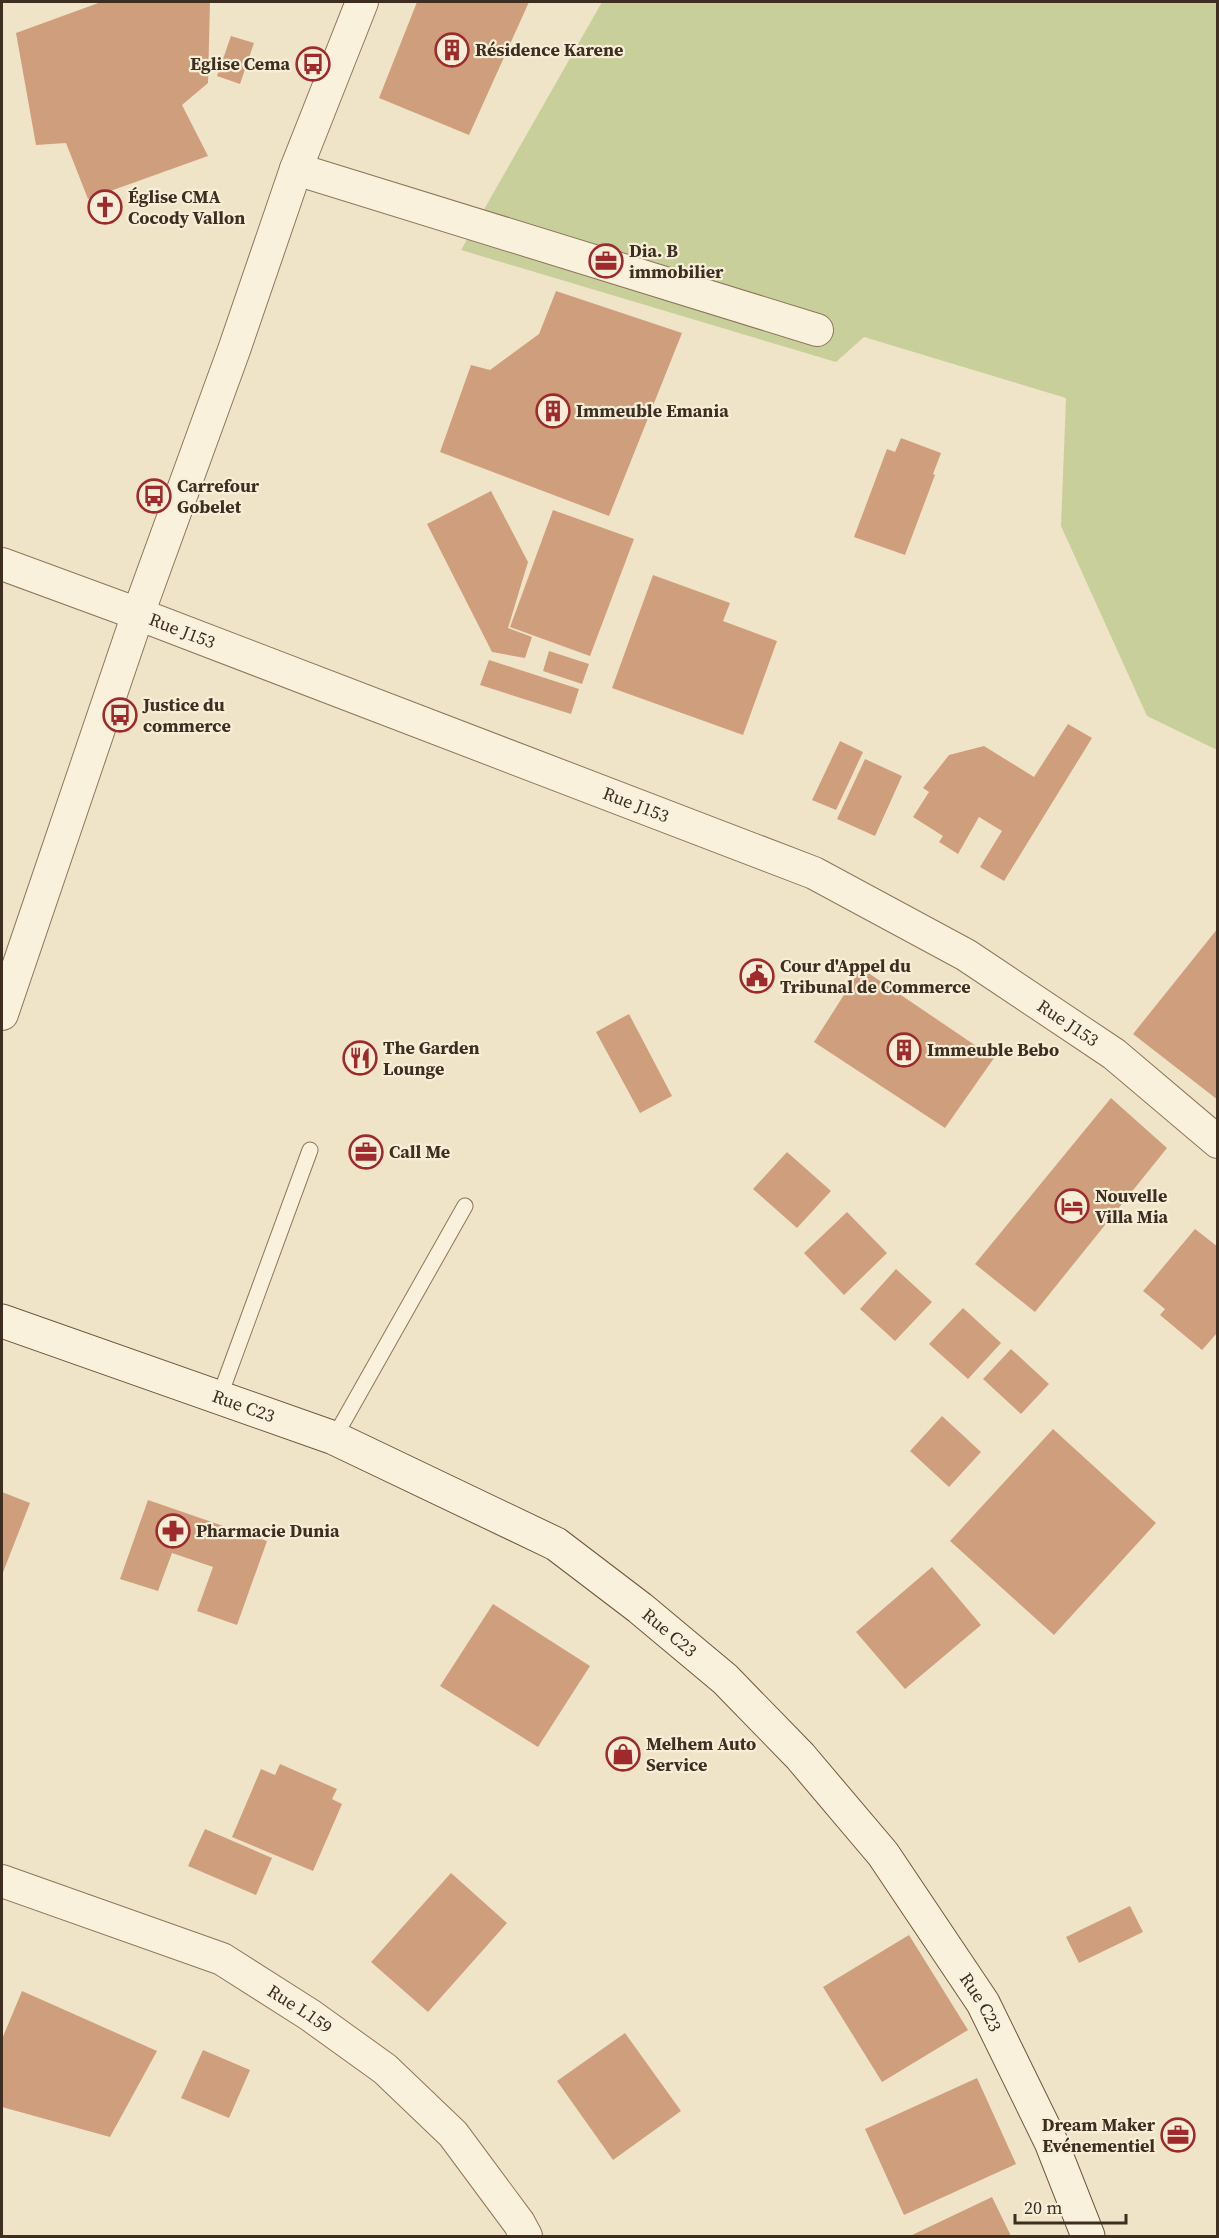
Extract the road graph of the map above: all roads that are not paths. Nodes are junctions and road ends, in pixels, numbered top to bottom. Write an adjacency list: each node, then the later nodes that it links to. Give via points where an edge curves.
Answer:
1 (362, 2): 2 (street)
2 (296, 168): 3 (street); 5 (street)
3 (817, 330)
4 (2, 564): 5 (street, Rue J153)
5 (138, 614): 6 (street); 7 (street, Rue J153, via 814,873 966,955 1114,1054)
6 (2, 1014)
7 (1218, 1142)
8 (310, 1150): 11 (lane)
9 (465, 1206): 12 (lane)
10 (2, 1321): 11 (street, Rue C23)
11 (219, 1398): 12 (street, Rue C23)
12 (334, 1438): 15 (street, Rue C23, via 556,1544 725,1679 800,1756 883,1854 983,2003 1052,2142)
13 (2, 1881): 14 (street, Rue L159, via 222,1959 310,2015 385,2069 453,2134)
14 (526, 2236)
15 (1088, 2236)

